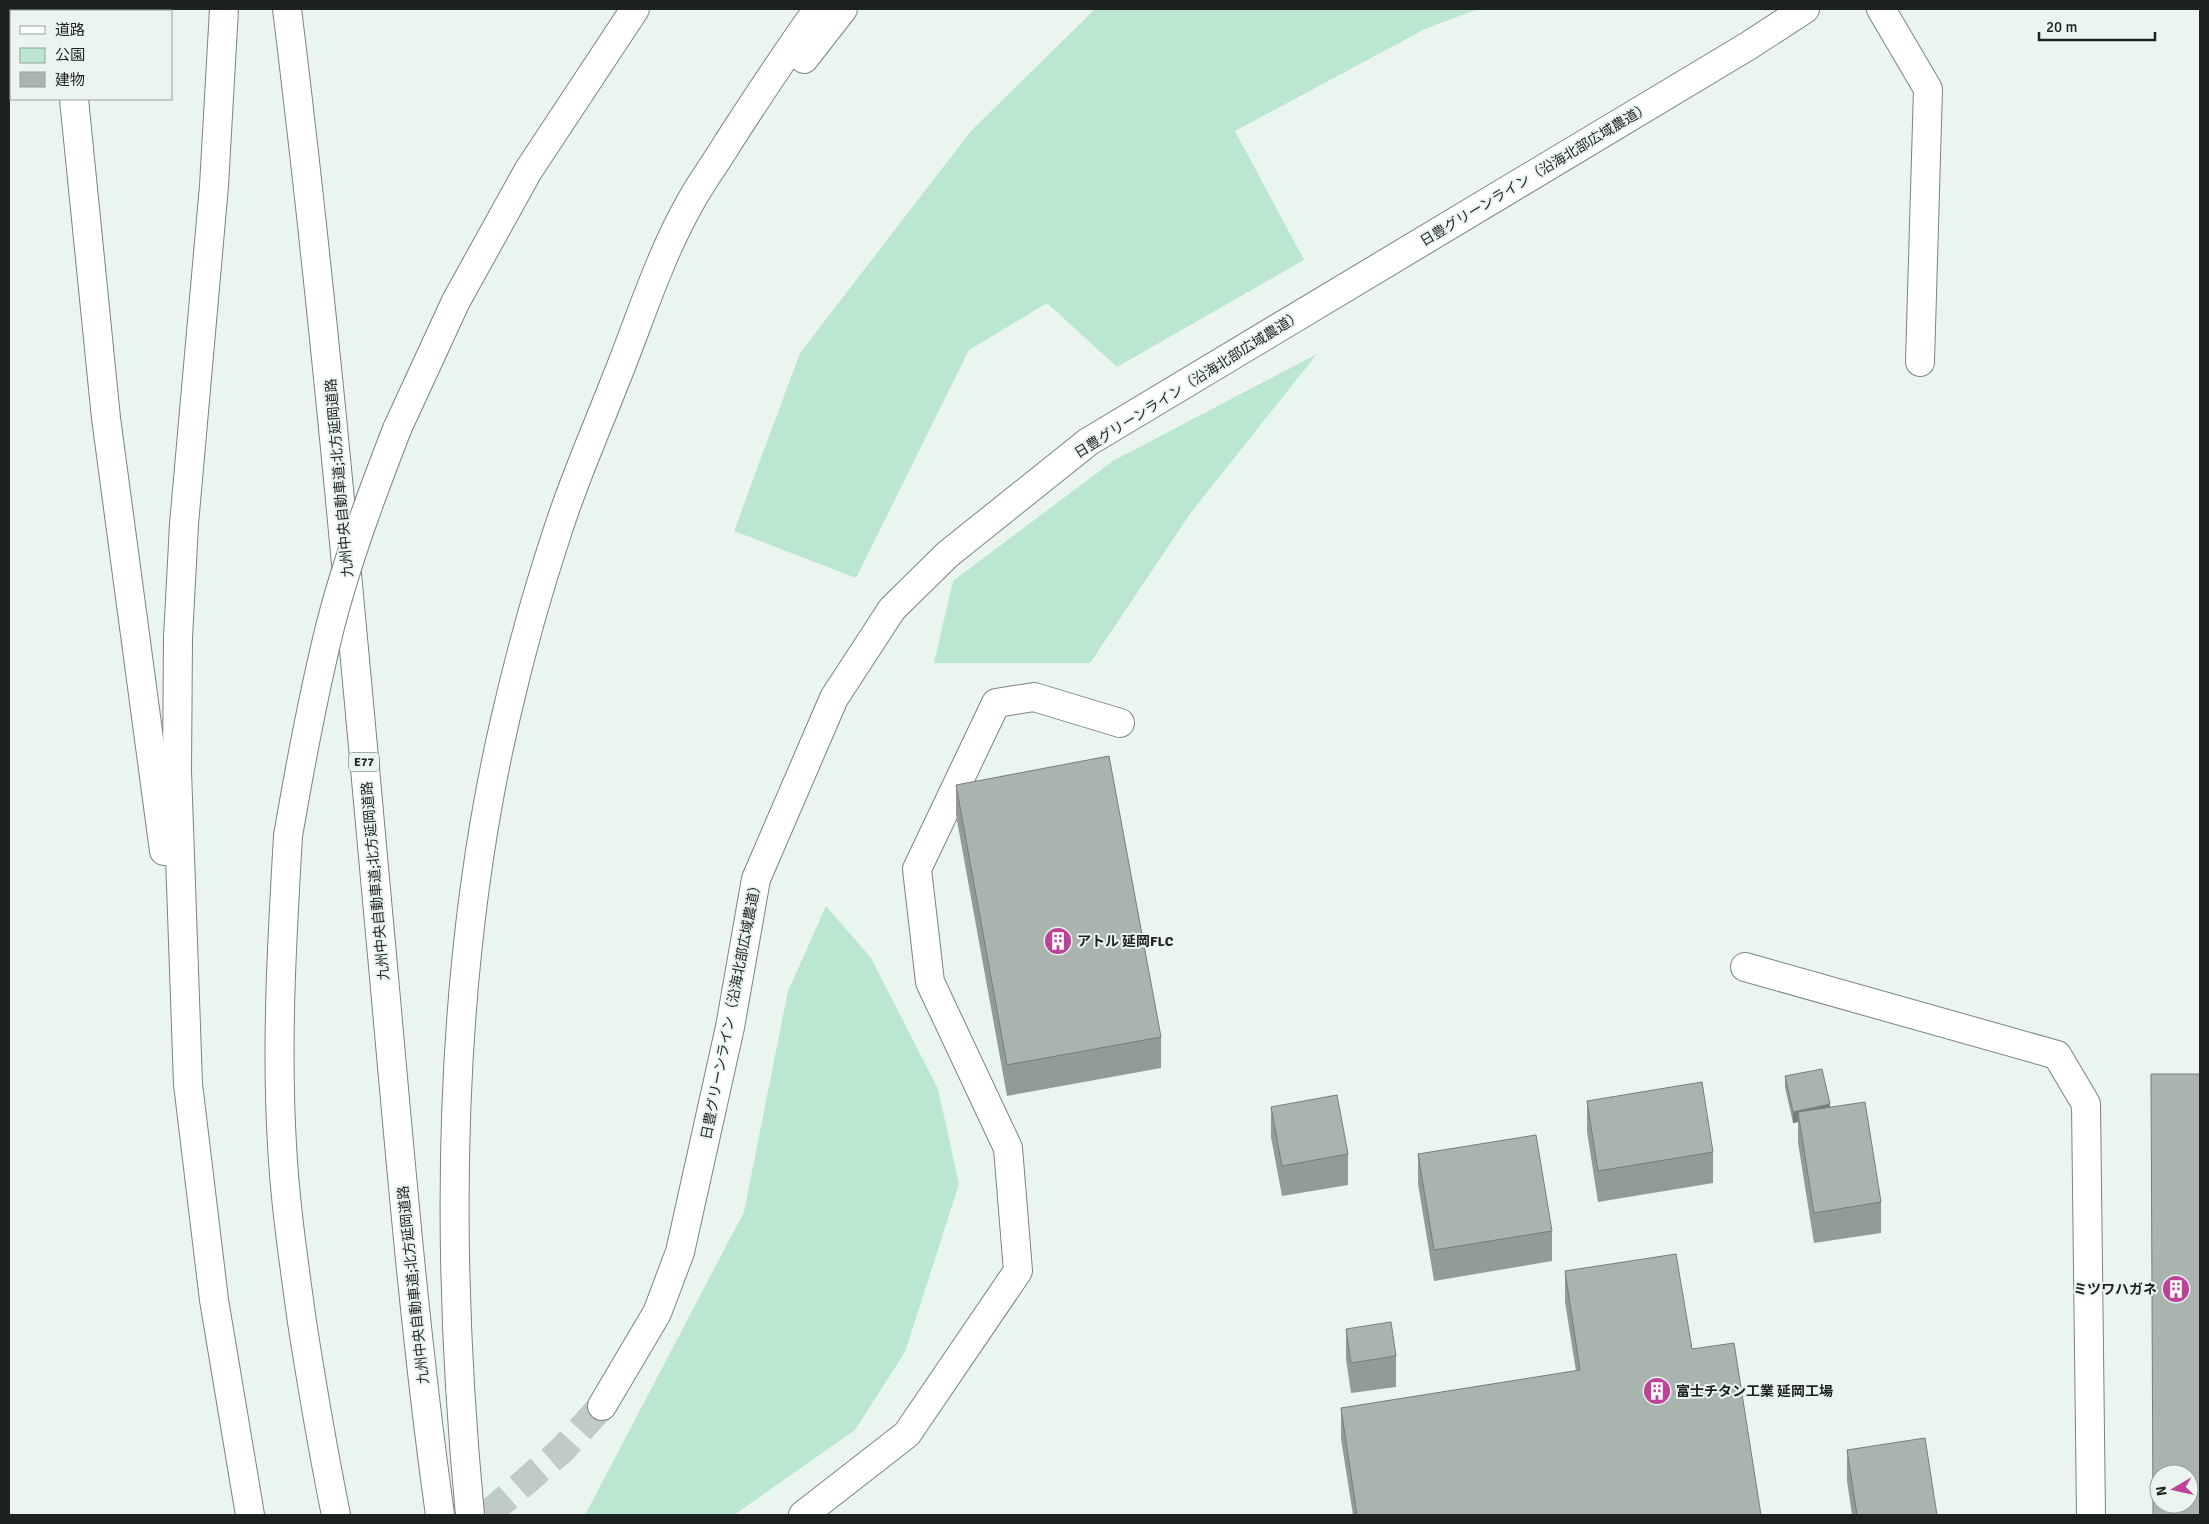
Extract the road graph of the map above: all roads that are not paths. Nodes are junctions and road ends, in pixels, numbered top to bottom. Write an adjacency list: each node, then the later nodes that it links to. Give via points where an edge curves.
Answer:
1 (224, 9): 13 (main road, via 214,186 184,524 178,638 177,771)
2 (287, 9): 17 (main road, 九州中央自動車道;北方延岡道路 / E77, via 335,432 404,1201)
3 (635, 9): 16 (main road, bridge, via 528,171 456,301 397,429 361,526 331,626 306,730 288,836 278,1052 291,1248)
4 (818, 9): 9 (main road, via 690,202 657,270)
5 (843, 9): 9 (main road, via 786,81 701,203)
6 (1805, 9): 14 (main road, 日豊グリーンライン（沿海北部広域農道）, via 1088,442 948,554 892,608 834,698 756,879 730,1027 680,1252 657,1313)
7 (1881, 9): 10 (main road, via 1928,89)
8 (74, 100): 13 (main road, via 106,418 164,845)
9 (631, 344): 18 (main road, via 558,530 529,624 488,802 475,885 466,967 455,1165 457,1312)
10 (1920, 362)
11 (1120, 722): 19 (main road, via 1034,697 996,703 917,869 930,982 1008,1148 1018,1271 907,1434)
12 (1745, 967): 20 (main road, via 2056,1055 2086,1104)
13 (188, 1084): 15 (main road, via 214,1300)
14 (602, 1406)
15 (250, 1515)
16 (336, 1515)
17 (440, 1515)
18 (470, 1515)
19 (803, 1515)
20 (2091, 1515)

